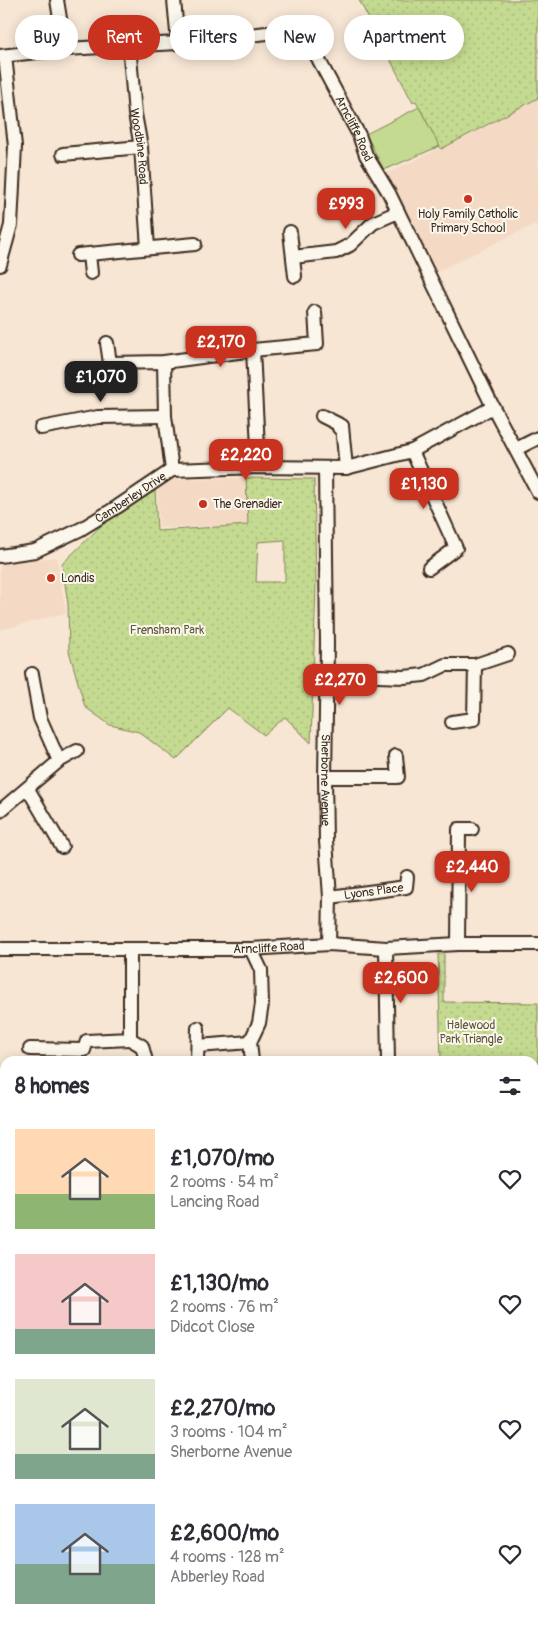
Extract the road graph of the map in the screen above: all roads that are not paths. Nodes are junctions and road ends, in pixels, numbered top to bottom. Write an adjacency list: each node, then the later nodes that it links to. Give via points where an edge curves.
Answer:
1 (57, 0): 3 (street)
2 (174, 0): 4 (street)
3 (59, 15)
4 (175, 15)
5 (255, 35): 10 (street, Arncliffe Road, via 287,32 299,37 314,51)
6 (3, 56): 15 (street, via 16,146 11,225)
7 (131, 60): 8 (street, Woodbine Road, via 135,114)
8 (142, 147): 9 (street); 13 (street, Woodbine Road)
9 (63, 153)
10 (398, 212): 14 (street, via 373,223 350,245 336,252); 22 (street, Arncliffe Road)
11 (290, 232): 14 (street)
12 (195, 244): 13 (street)
13 (148, 248): 16 (street, via 83,255)
14 (293, 257): 17 (street)
15 (0, 265)
16 (91, 273)
17 (295, 276)
18 (315, 312): 20 (street, via 318,344)
19 (106, 343): 21 (street, via 110,363)
20 (253, 350): 21 (street); 29 (street)
21 (164, 362): 23 (street)
22 (493, 406): 27 (street, Arncliffe Road); 28 (street, Camberley Drive)
23 (165, 416): 25 (street, via 98,417); 32 (street)
24 (322, 416): 31 (street, via 340,427)
25 (41, 428)
26 (538, 438): 27 (street)
27 (516, 449): 33 (street, Arncliffe Road)
28 (412, 451): 31 (street, Camberley Drive); 35 (street, via 456,548)
29 (259, 467): 30 (street, Camberley Drive); 32 (street, Camberley Drive)
30 (325, 468): 31 (street, Camberley Drive); 39 (street, Sherborne Avenue)
31 (346, 468)
32 (172, 470): 34 (street, Camberley Drive, via 82,528 35,551)
33 (538, 492)
34 (0, 556)
35 (429, 568)
36 (508, 654): 37 (street)
37 (475, 665): 39 (street, via 445,665 424,676); 40 (street, via 474,719)
38 (32, 674): 43 (street, via 40,718)
39 (327, 674): 44 (street, Sherborne Avenue)
40 (452, 722)
41 (77, 751): 43 (street)
42 (396, 756): 44 (street, via 398,777)
43 (58, 761): 45 (street)
44 (326, 777): 50 (street, Sherborne Avenue)
45 (28, 789): 46 (street); 48 (street)
46 (0, 811)
47 (472, 829): 52 (street, via 459,829)
48 (62, 847)
49 (407, 877): 50 (street, Lyons Place, via 406,887)
50 (330, 897): 51 (street, Sherborne Avenue)
51 (329, 944): 54 (street, Arncliffe Road); 57 (street, Arncliffe Road)
52 (458, 944): 53 (street, Arncliffe Road); 54 (street, Arncliffe Road)
53 (538, 944)
54 (386, 948): 67 (street)
55 (0, 949): 56 (street, Arncliffe Road)
56 (130, 949): 57 (street, Arncliffe Road); 59 (street)
57 (251, 949): 60 (street, via 261,970 262,1004 259,1022)
58 (198, 1028): 61 (street)
59 (130, 1039): 63 (street, via 87,1041 84,1050); 64 (street, via 142,1046)
60 (250, 1042): 61 (street); 66 (street)
61 (198, 1046): 65 (street)
62 (30, 1049): 63 (street)
63 (76, 1056)
64 (145, 1056)
65 (197, 1056)
66 (251, 1056)
67 (388, 1056)

